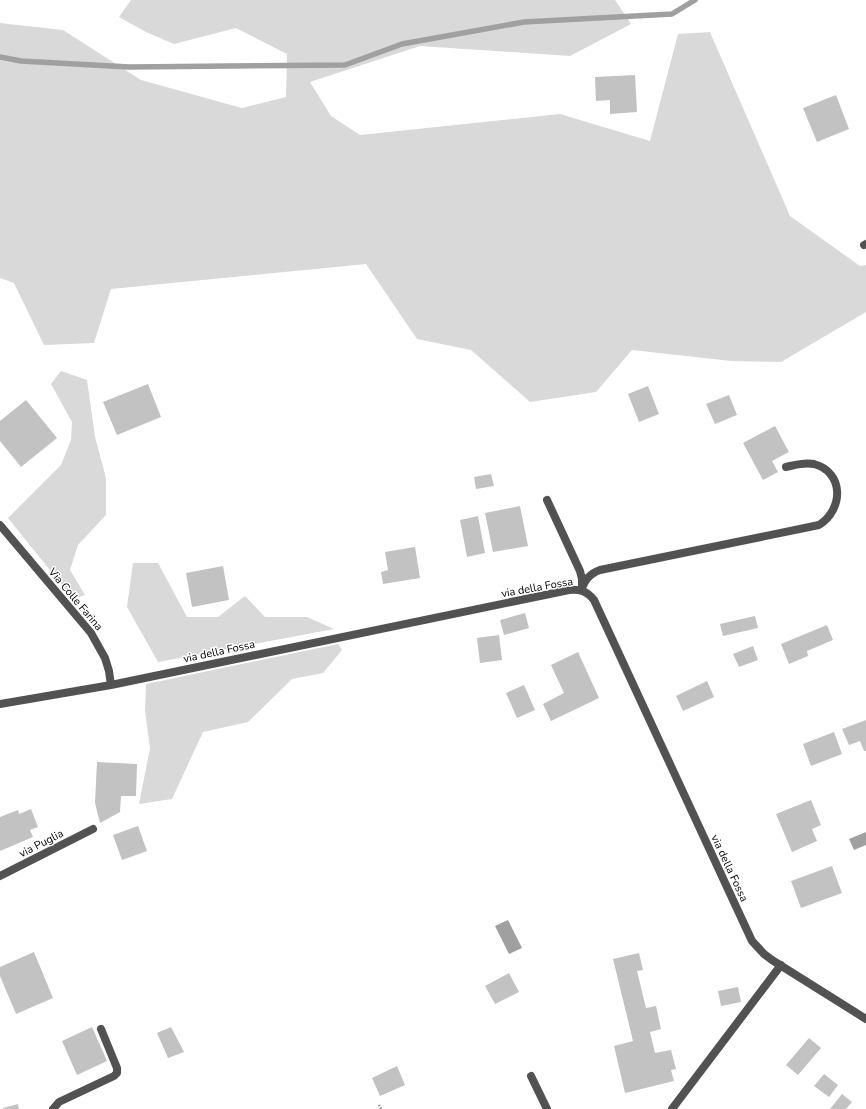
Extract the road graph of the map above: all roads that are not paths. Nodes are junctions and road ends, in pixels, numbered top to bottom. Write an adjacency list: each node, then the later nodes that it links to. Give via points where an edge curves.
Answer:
1 (786, 467): 5 (street, via 813,464 824,469 833,479 837,495 836,506 828,520 819,525 600,570 591,574)
2 (547, 500): 5 (street, via 580,571)
3 (0, 525): 4 (street, Via Colle Farina)
4 (4, 536): 6 (street, Via Colle Farina, via 95,638 107,664)
5 (582, 588): 6 (street, via della Fossa); 10 (street, via della Fossa, via 594,600 748,933 761,951)
6 (111, 685): 7 (street, via della Fossa)
7 (0, 704)
8 (93, 829): 9 (street, via Puglia)
9 (0, 876)
10 (781, 965): 11 (street, via della Fossa); 16 (street)
11 (866, 1019)
12 (101, 1029): 14 (street, via 117,1073 59,1102)
13 (532, 1076): 15 (street)
14 (53, 1109)
15 (547, 1109)
16 (672, 1109)

